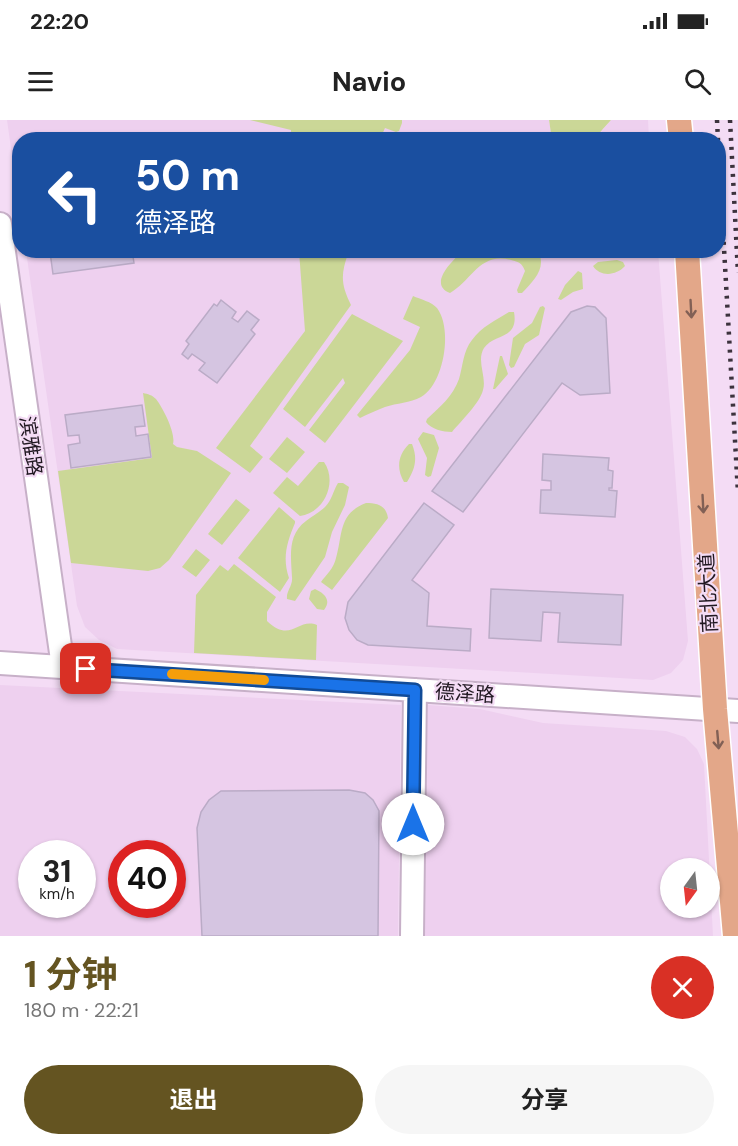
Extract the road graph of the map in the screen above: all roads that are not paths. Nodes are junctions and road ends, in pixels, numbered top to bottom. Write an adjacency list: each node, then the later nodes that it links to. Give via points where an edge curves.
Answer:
1 (0, 224): 4 (street, 滨雅路)
2 (688, 258): 6 (main road, 南北大道, one-way to 6)
3 (0, 663): 4 (street, 德泽路)
4 (63, 667): 5 (street, 德泽路)
5 (415, 690): 6 (street, 德泽路); 7 (street)
6 (727, 710): 8 (main road, 南北大道, one-way to 8)
7 (412, 936)
8 (735, 936)

